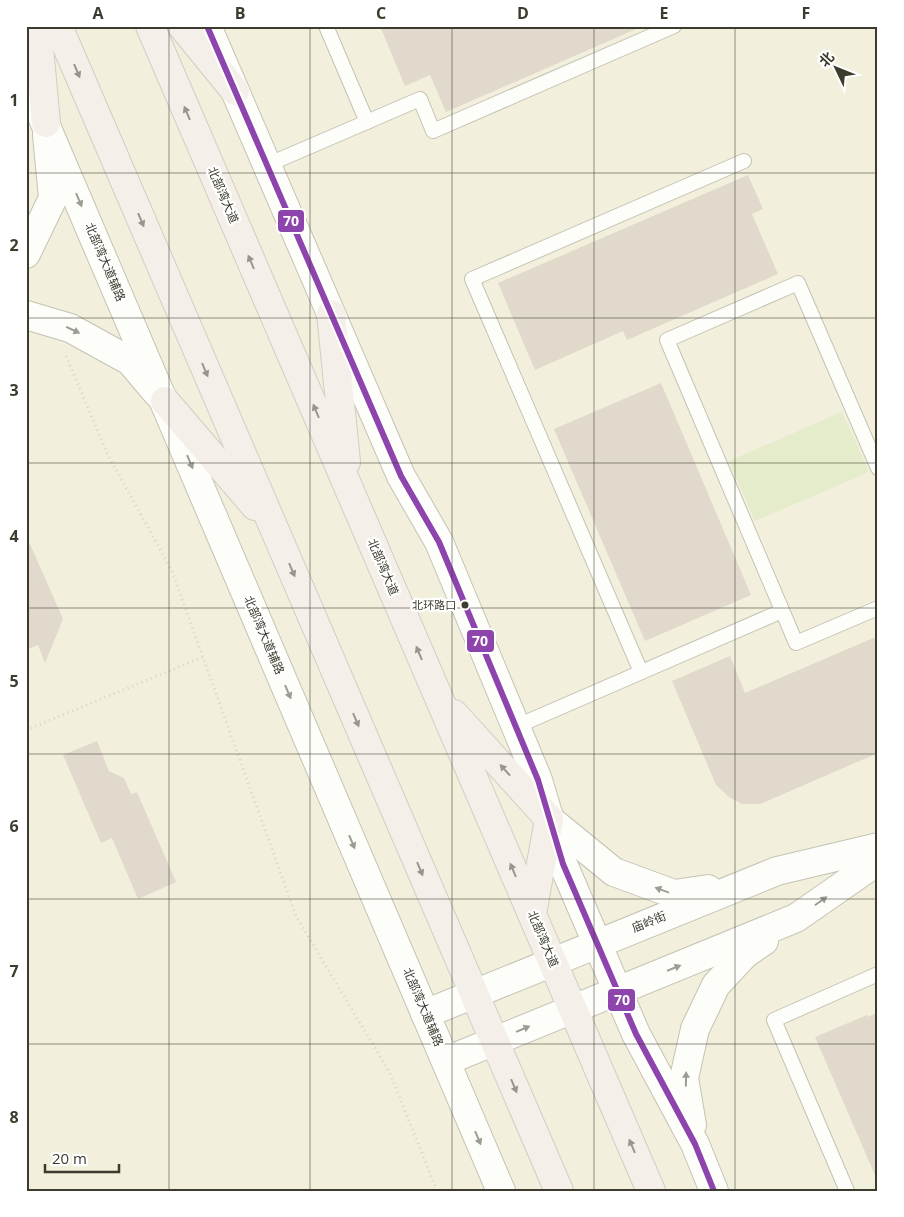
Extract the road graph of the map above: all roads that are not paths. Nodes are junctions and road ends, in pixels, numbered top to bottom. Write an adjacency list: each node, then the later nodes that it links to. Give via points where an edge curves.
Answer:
1 (37, 26): 11 (highway)
2 (58, 26): 20 (highway, one-way to 20)
3 (150, 26): 19 (highway, 北部湾大道, one-way to 3)
4 (182, 26): 9 (highway)
5 (207, 26): 9 (main road)
6 (326, 26): 10 (lane)
7 (674, 26): 10 (lane, via 433,131 420,99)
8 (26, 79): 11 (main road, 北部湾大道辅路)
9 (235, 91): 13 (main road)
10 (367, 122): 13 (lane)
11 (46, 123): 14 (main road, via 53,198); 17 (main road, 北部湾大道辅路, one-way to 17)
12 (744, 162): 23 (lane, via 472,279)
13 (267, 165): 15 (main road)
14 (26, 254)
15 (331, 314): 19 (highway); 25 (main road, via 401,476 439,542)
16 (26, 315): 17 (main road, one-way to 17, via 70,328 130,361)
17 (164, 401): 20 (highway); 38 (main road, 北部湾大道辅路, one-way to 38)
18 (878, 468): 22 (lane, via 798,283 667,340)
19 (349, 488): 24 (highway, 北部湾大道, one-way to 19)
20 (272, 526): 36 (highway, one-way to 36)
21 (878, 608): 22 (lane, via 796,643)
22 (782, 611): 23 (lane)
23 (641, 672): 25 (lane)
24 (439, 697): 26 (highway, one-way to 24); 30 (highway, 北部湾大道, one-way to 24)
25 (515, 726): 26 (main road, via 538,780)
26 (549, 819): 29 (main road, one-way to 26, via 700,892 674,894 614,872); 30 (highway); 32 (main road, via 563,864)
27 (878, 847): 29 (main road, 庙岭街)
28 (878, 861): 31 (main road, one-way to 28)
29 (776, 870): 32 (main road, 庙岭街)
30 (532, 914): 33 (highway, 北部湾大道)
31 (796, 918): 35 (main road, one-way to 31); 41 (main road, one-way to 31, via 684,1078 695,1030 716,985 745,954)
32 (597, 944): 33 (main road, 庙岭街); 35 (main road)
33 (552, 962): 36 (main road, 庙岭街); 37 (highway, 北部湾大道)
34 (878, 974): 46 (lane, via 774,1020)
35 (618, 991): 37 (main road); 41 (main road, via 646,1056)
36 (474, 994): 38 (main road, 庙岭街); 39 (highway)
37 (573, 1008): 39 (main road, one-way to 37); 44 (highway, 北部湾大道, one-way to 37)
38 (425, 1014): 40 (main road, 北部湾大道辅路)
39 (494, 1041): 40 (main road); 43 (highway, one-way to 43)
40 (446, 1061): 42 (main road, 北部湾大道辅路, one-way to 42)
41 (694, 1144): 45 (main road)
42 (501, 1191)
43 (559, 1191)
44 (651, 1191)
45 (714, 1191)
46 (847, 1191)

